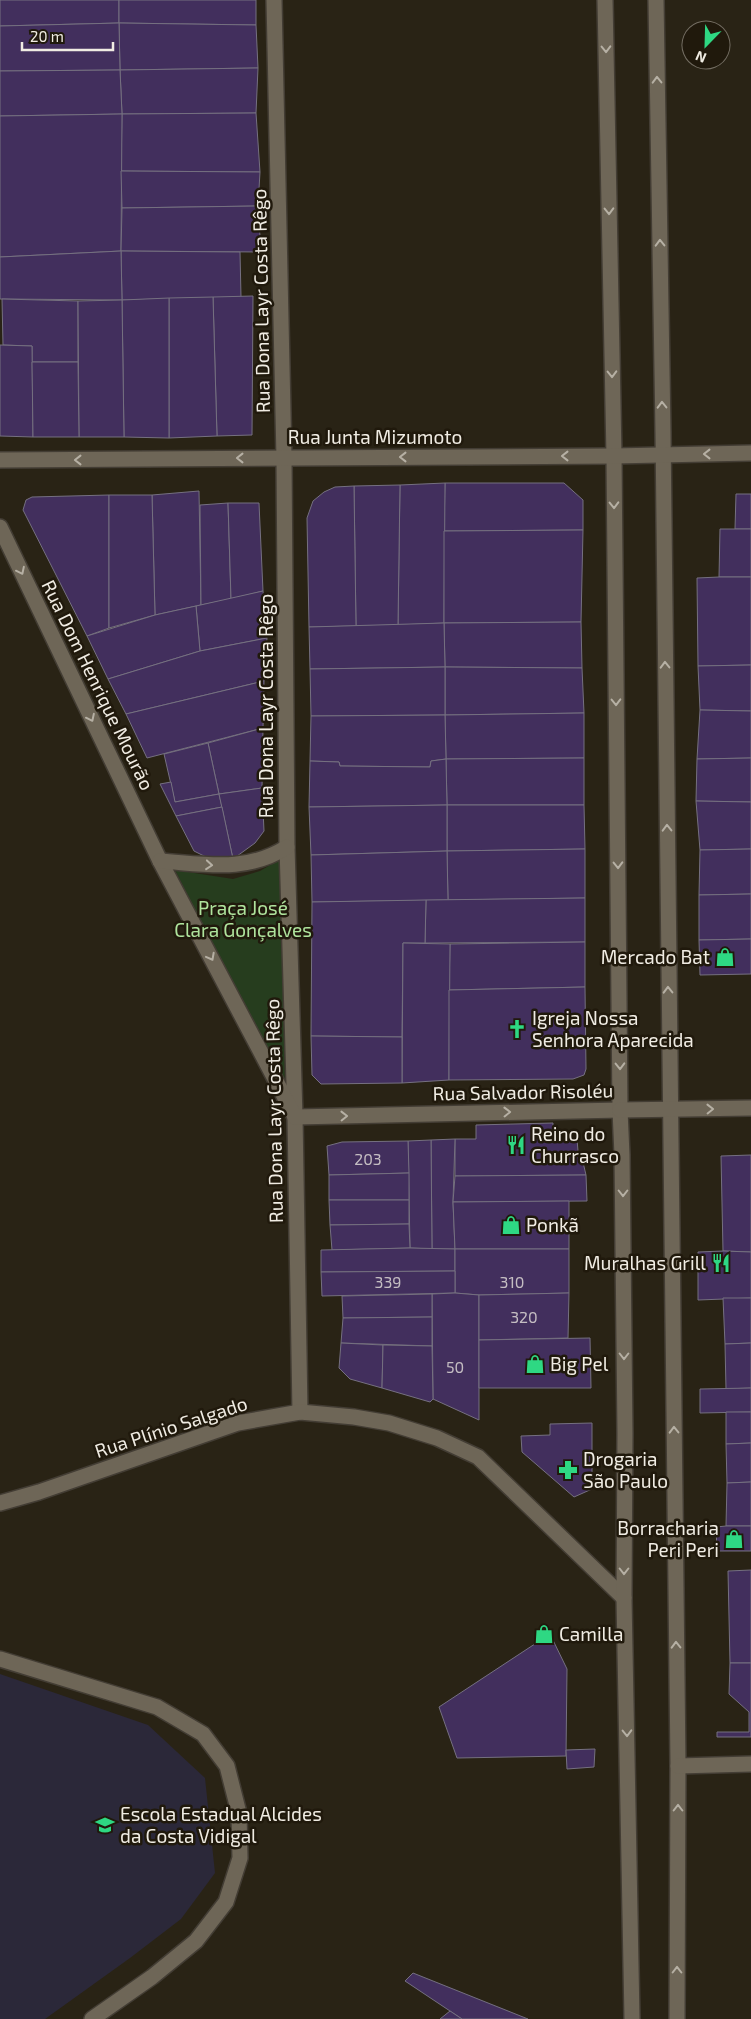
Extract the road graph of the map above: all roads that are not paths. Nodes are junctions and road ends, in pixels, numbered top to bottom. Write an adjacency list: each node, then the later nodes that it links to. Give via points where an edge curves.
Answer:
1 (274, 0): 7 (street, Rua Dona Layr Costa Rêgo)
2 (606, 0): 6 (street, one-way to 6)
3 (656, 0): 4 (street, one-way to 3)
4 (663, 454): 5 (street, Rua Junta Mizumoto, one-way to 4); 6 (street, Rua Junta Mizumoto); 13 (street, one-way to 4)
5 (751, 454)
6 (614, 456): 7 (street, Rua Junta Mizumoto, one-way to 7); 14 (street, one-way to 14)
7 (284, 458): 8 (street, Rua Junta Mizumoto, one-way to 8); 10 (street, Rua Dona Layr Costa Rêgo)
8 (0, 460)
9 (0, 527): 11 (street, Rua Dom Henrique Mourão, one-way to 11)
10 (287, 847): 11 (street, one-way to 10, via 227,866 273,856); 15 (street, Rua Dona Layr Costa Rêgo)
11 (160, 861): 15 (street, Rua Dom Henrique Mourão, one-way to 15)
12 (751, 1108): 13 (street, Rua Salvador Risoléu, one-way to 12)
13 (670, 1109): 14 (street, Rua Salvador Risoléu); 21 (street, one-way to 13)
14 (620, 1110): 15 (street, Rua Salvador Risoléu, one-way to 14); 18 (street, one-way to 18)
15 (295, 1117): 16 (street, Rua Dona Layr Costa Rêgo)
16 (300, 1412): 17 (street, Rua Plínio Salgado, via 238,1423); 18 (street, Rua Plínio Salgado, via 389,1424 437,1438 478,1457)
17 (0, 1503)
18 (624, 1598): 23 (street, one-way to 23)
19 (0, 1659): 22 (street, via 157,1707 202,1734 227,1766 239,1813 240,1858 226,1902 196,1941)
20 (751, 1764): 21 (street)
21 (678, 1766): 24 (street, one-way to 21)
22 (92, 2019)
23 (632, 2019)
24 (677, 2019)

